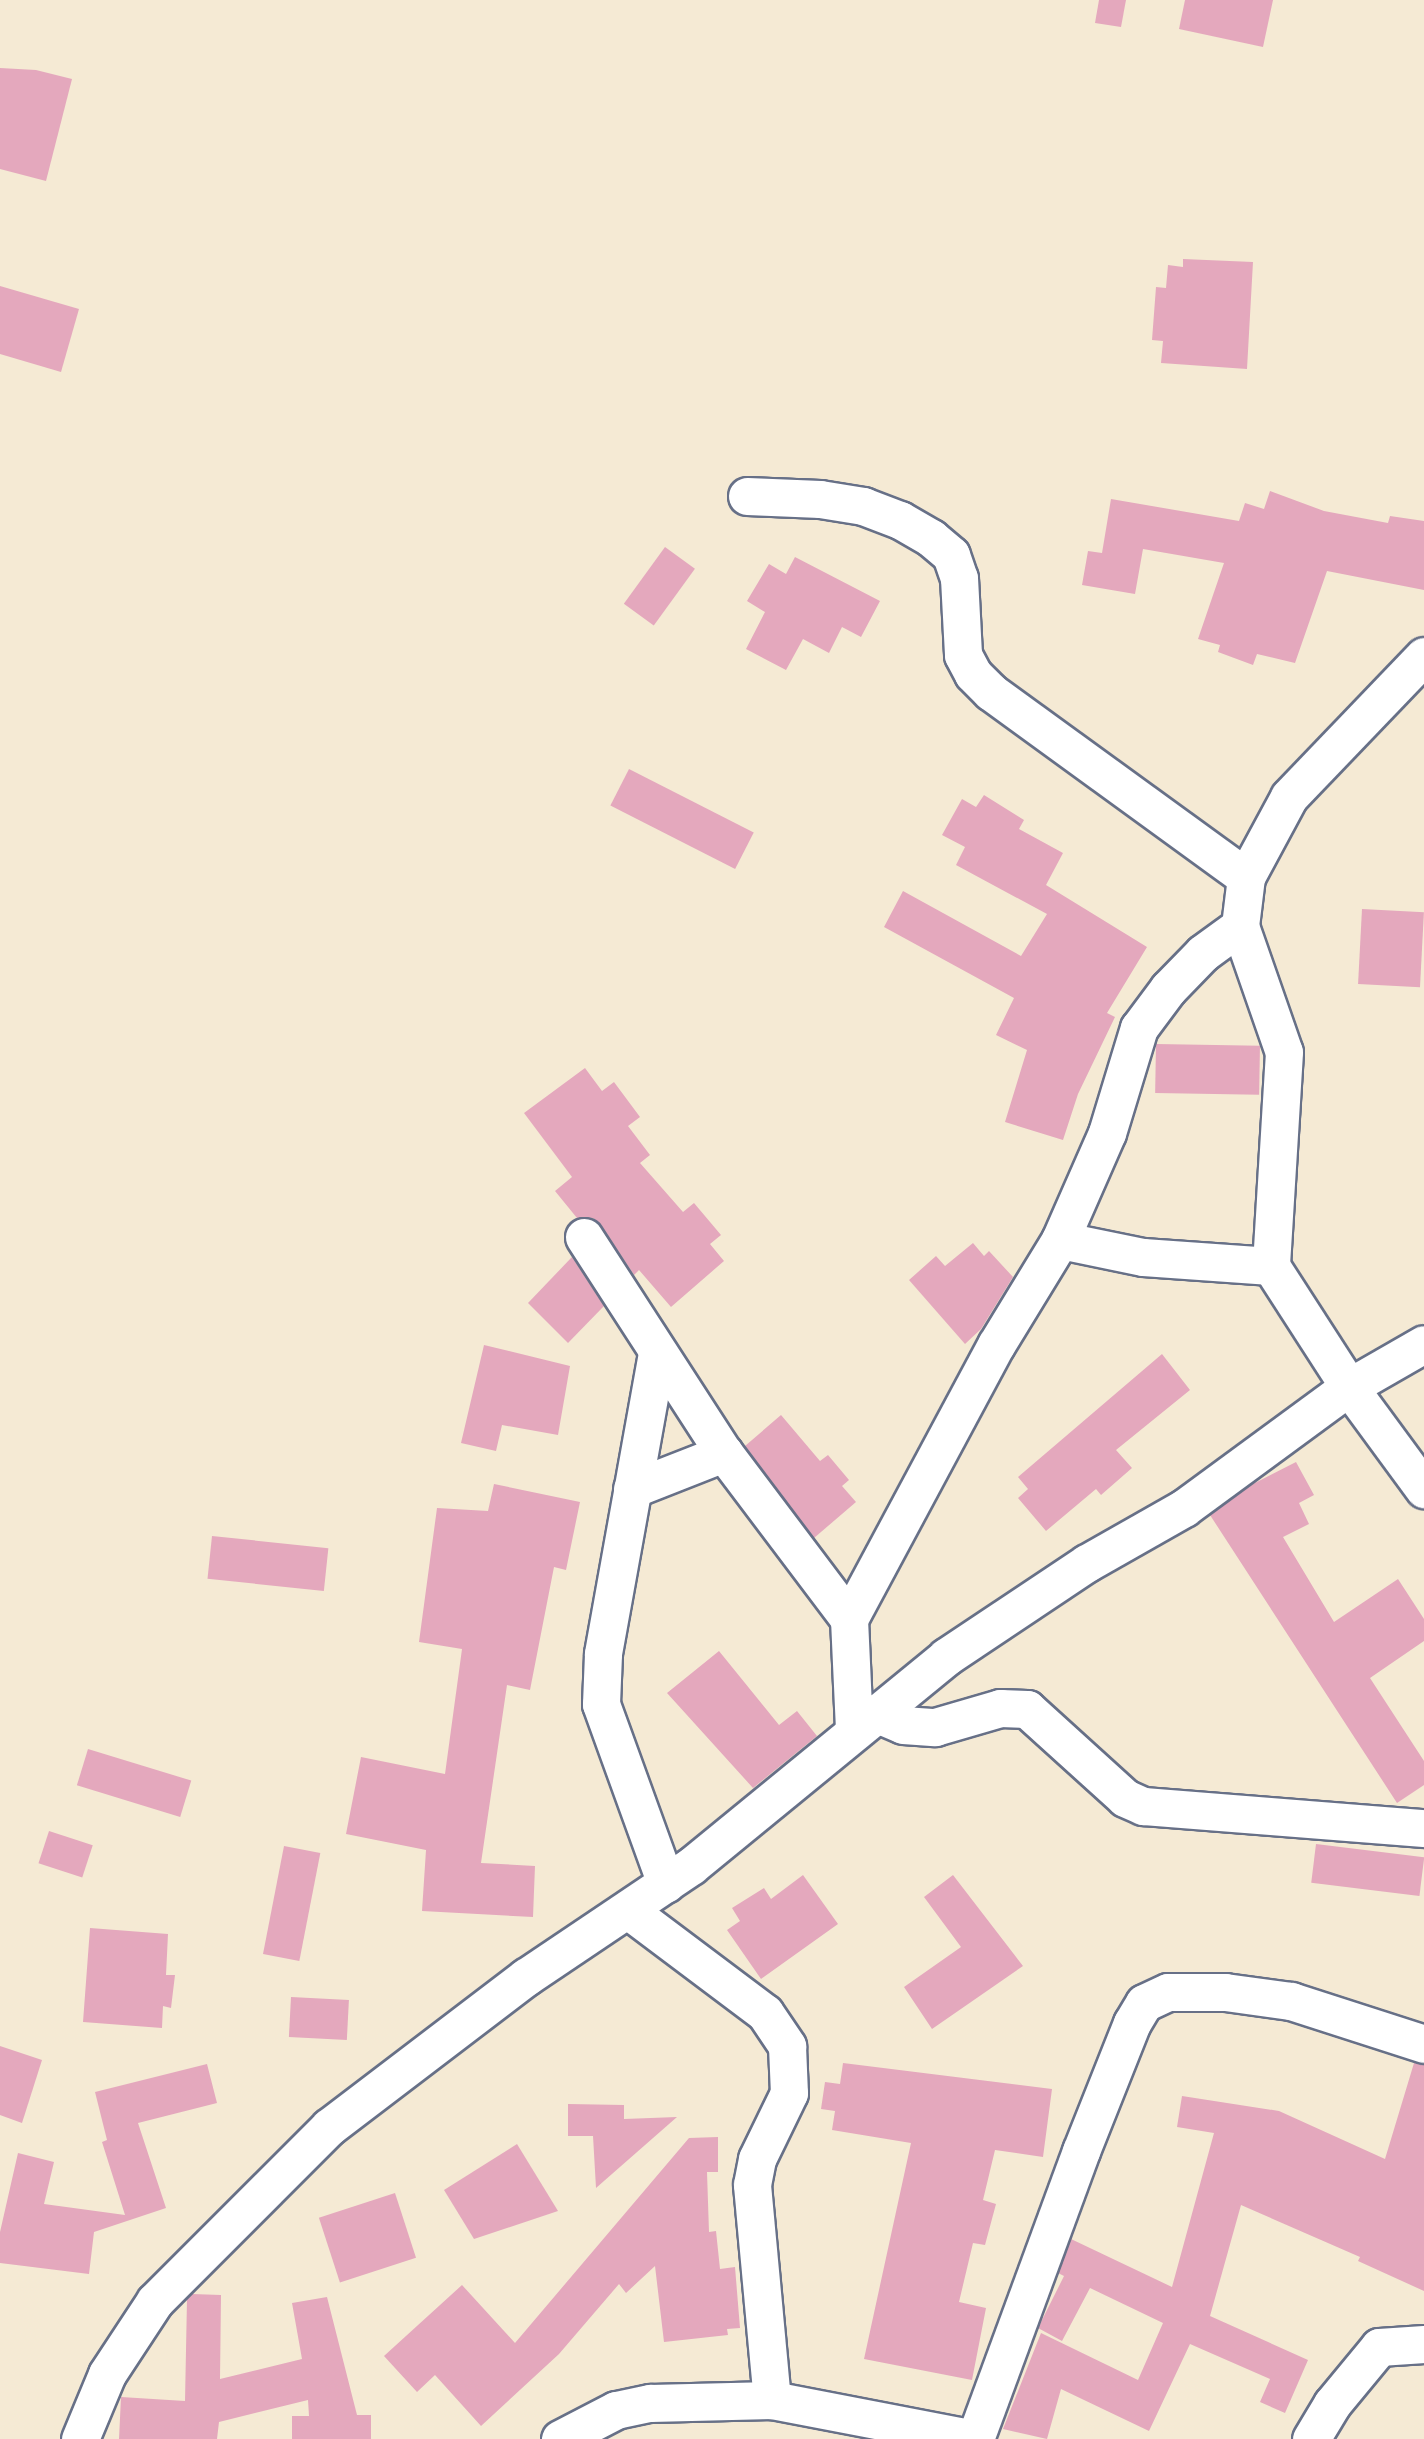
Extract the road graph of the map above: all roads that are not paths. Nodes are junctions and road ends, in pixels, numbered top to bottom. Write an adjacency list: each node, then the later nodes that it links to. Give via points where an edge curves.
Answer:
1 (747, 496): 3 (street, via 863,506 931,538 951,555 959,578 963,655 974,674 991,692)
2 (1424, 656): 3 (street, via 1289,797)
3 (1246, 877): 4 (street)
4 (1240, 926): 6 (street, via 1203,953 1139,1028 1107,1133); 7 (street, via 1284,1052)
5 (584, 1237): 9 (street)
6 (1060, 1240): 7 (street, via 1143,1257); 14 (street, via 989,1356)
7 (1271, 1266): 10 (street)
8 (1424, 1344): 10 (street)
9 (657, 1353): 11 (street); 12 (street)
10 (1349, 1387): 13 (street); 15 (street, via 1184,1508 1076,1570 946,1657)
11 (724, 1453): 12 (street); 14 (street)
12 (632, 1489): 17 (street, via 603,1654 601,1704)
13 (1424, 1489)
14 (849, 1619): 15 (street)
15 (864, 1722): 16 (street, via 934,1727 1000,1708 1027,1709 1125,1798 1143,1806); 17 (street)
16 (1424, 1828)
17 (666, 1884): 18 (street)
18 (628, 1910): 21 (street, via 765,2013 786,2046 789,2093 757,2159 752,2185); 22 (street, via 526,1977 329,2127 155,2301 107,2374)
19 (1424, 2044): 24 (street, via 1291,2001 1225,1992 1168,1992 1144,2003 1086,2138)
20 (1424, 2344): 25 (street, via 1379,2347 1332,2404)
21 (772, 2400): 23 (street, via 650,2403 616,2410); 24 (street)
22 (80, 2439)
23 (560, 2439)
24 (974, 2439)
25 (1311, 2439)

